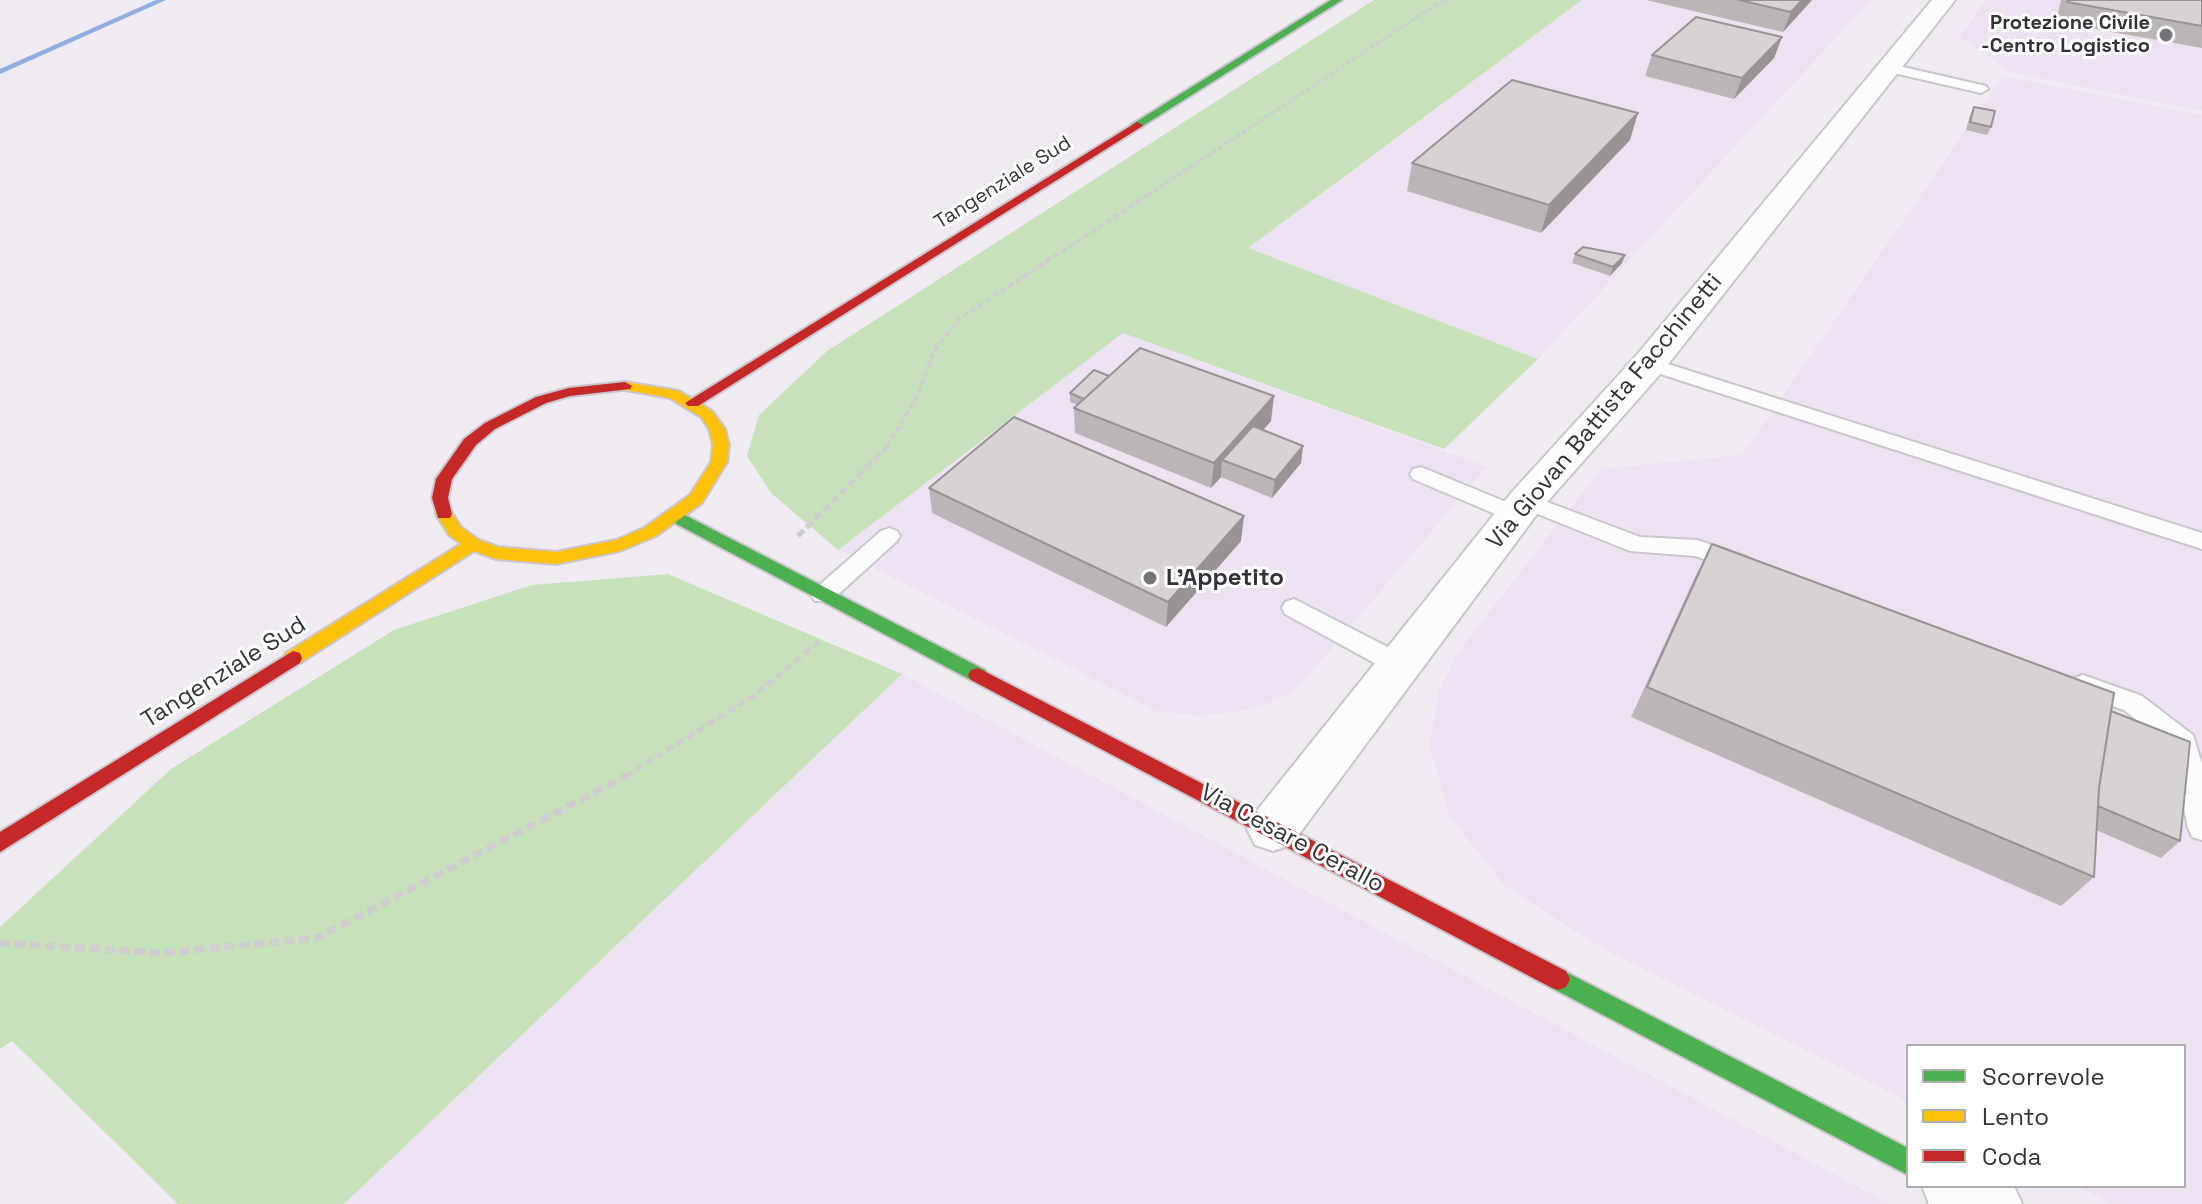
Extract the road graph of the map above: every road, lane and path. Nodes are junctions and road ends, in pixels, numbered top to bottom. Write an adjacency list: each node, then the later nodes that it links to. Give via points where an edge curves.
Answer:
1 (1337, 0): 7 (main road, Tangenziale Sud)
2 (1450, 0): 14 (path, via 959,319 934,351 894,440)
3 (1944, 0): 4 (street, Via Giovan Battista Facchinetti)
4 (1890, 68): 5 (lane); 6 (street, Via Giovan Battista Facchinetti)
5 (1981, 89)
6 (1649, 364): 9 (street, Via Giovan Battista Facchinetti); 12 (lane)
7 (693, 403): 10 (main road, via 717,429 719,462 696,499); 13 (main road, via 651,388 597,387 541,400 490,426 454,460 440,498 455,531)
8 (1421, 474): 9 (lane)
9 (1521, 507): 15 (lane, via 1638,545 1697,548); 19 (street, Via Giovan Battista Facchinetti)
10 (675, 516): 13 (main road, via 620,545 556,558 496,553); 14 (main road, Via Cesare Cerallo)
11 (889, 536): 16 (lane)
12 (2202, 541)
13 (473, 544): 23 (main road, Tangenziale Sud)
14 (769, 565): 16 (main road, Via Cesare Cerallo)
15 (1757, 570)
16 (823, 595): 18 (main road, Via Cesare Cerallo)
17 (1294, 608): 19 (lane)
18 (853, 612): 22 (main road, Via Cesare Cerallo); 24 (path, via 755,695 649,764 317,938 164,953)
19 (1400, 665): 22 (street, Via Giovan Battista Facchinetti)
20 (2058, 676): 21 (lane, via 2133,703 2184,743)
21 (2202, 828)
22 (1273, 829): 25 (main road, Via Cesare Cerallo)
23 (0, 843)
24 (0, 943)
25 (1906, 1161)
26 (1958, 1188): 27 (street)
27 (1989, 1204)

